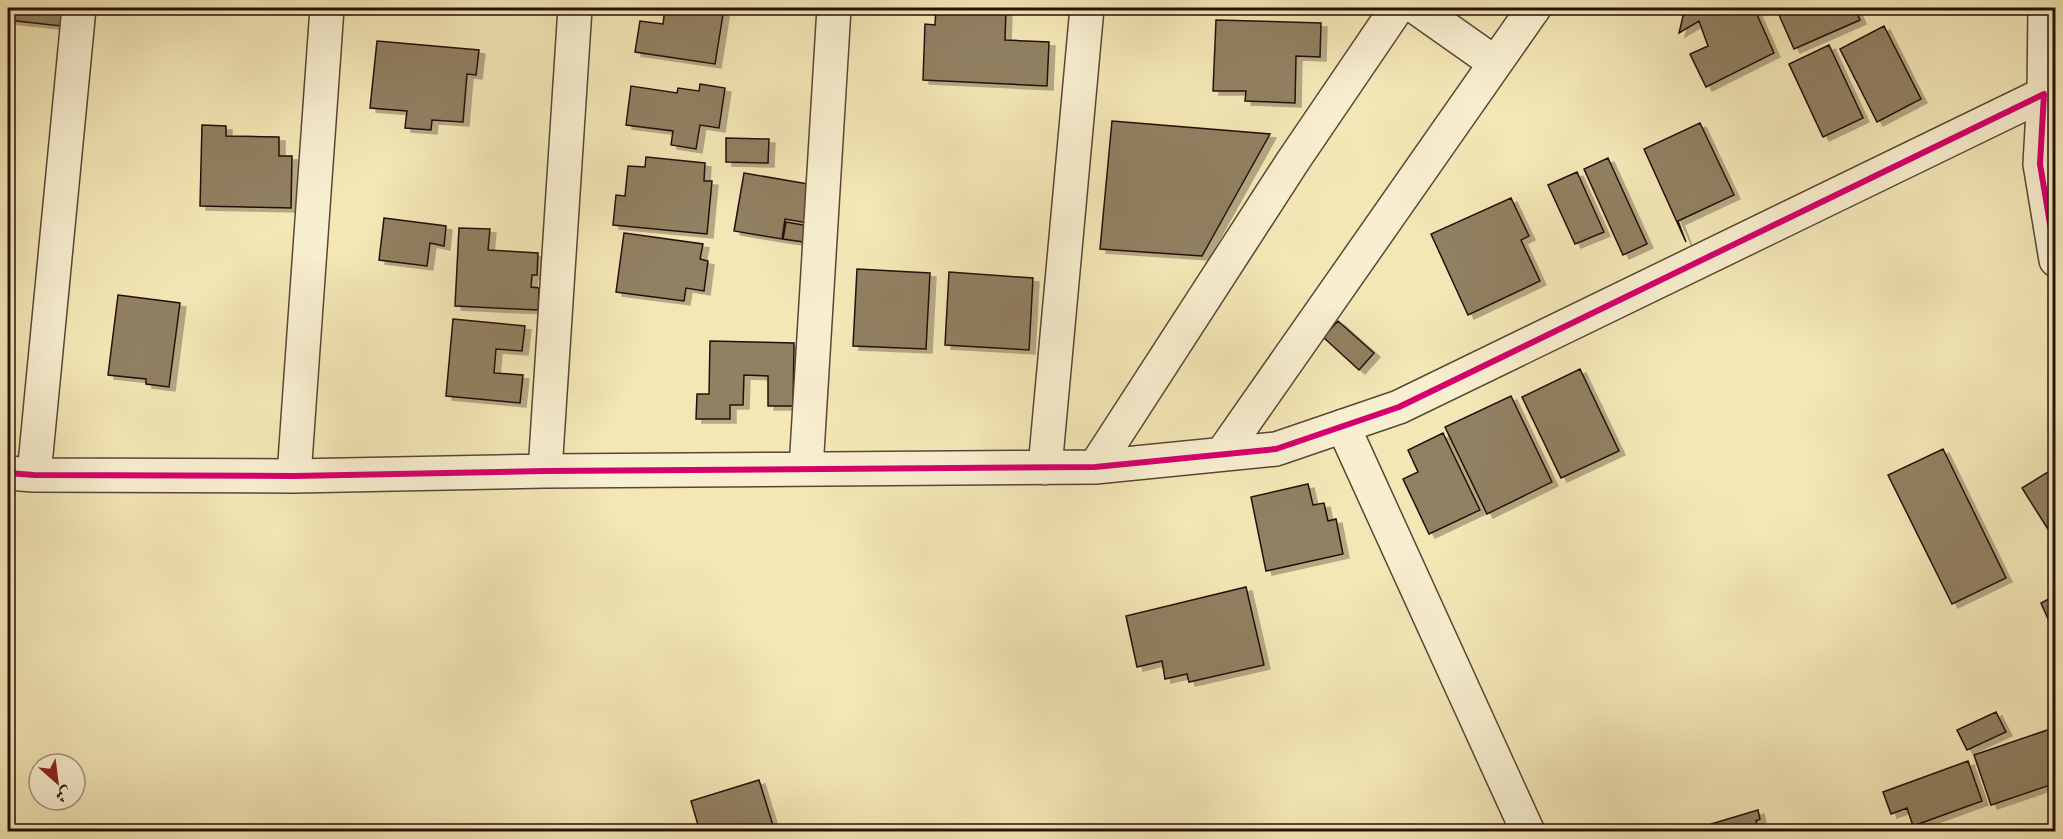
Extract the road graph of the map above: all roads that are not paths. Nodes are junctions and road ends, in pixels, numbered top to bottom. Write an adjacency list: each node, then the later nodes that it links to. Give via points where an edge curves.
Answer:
1 (79, 8): 19 (street)
2 (327, 8): 20 (street)
3 (575, 8): 18 (street)
4 (834, 8): 17 (street)
5 (1087, 8): 16 (street)
6 (1397, 8): 15 (street)
7 (1417, 8): 10 (street)
8 (1534, 8): 10 (street)
9 (2045, 8): 11 (street)
10 (1495, 63): 14 (street)
11 (2044, 94): 12 (street, via 2040,164); 13 (street, via 1399,407)
12 (2055, 261)
13 (1342, 426): 14 (street, via 1276,449); 21 (street)
14 (1222, 454): 15 (street)
15 (1095, 467): 16 (street)
16 (1046, 468): 17 (street)
17 (806, 469): 18 (street)
18 (545, 471): 20 (street)
19 (21, 474): 20 (street)
20 (294, 476)
21 (1528, 831)

